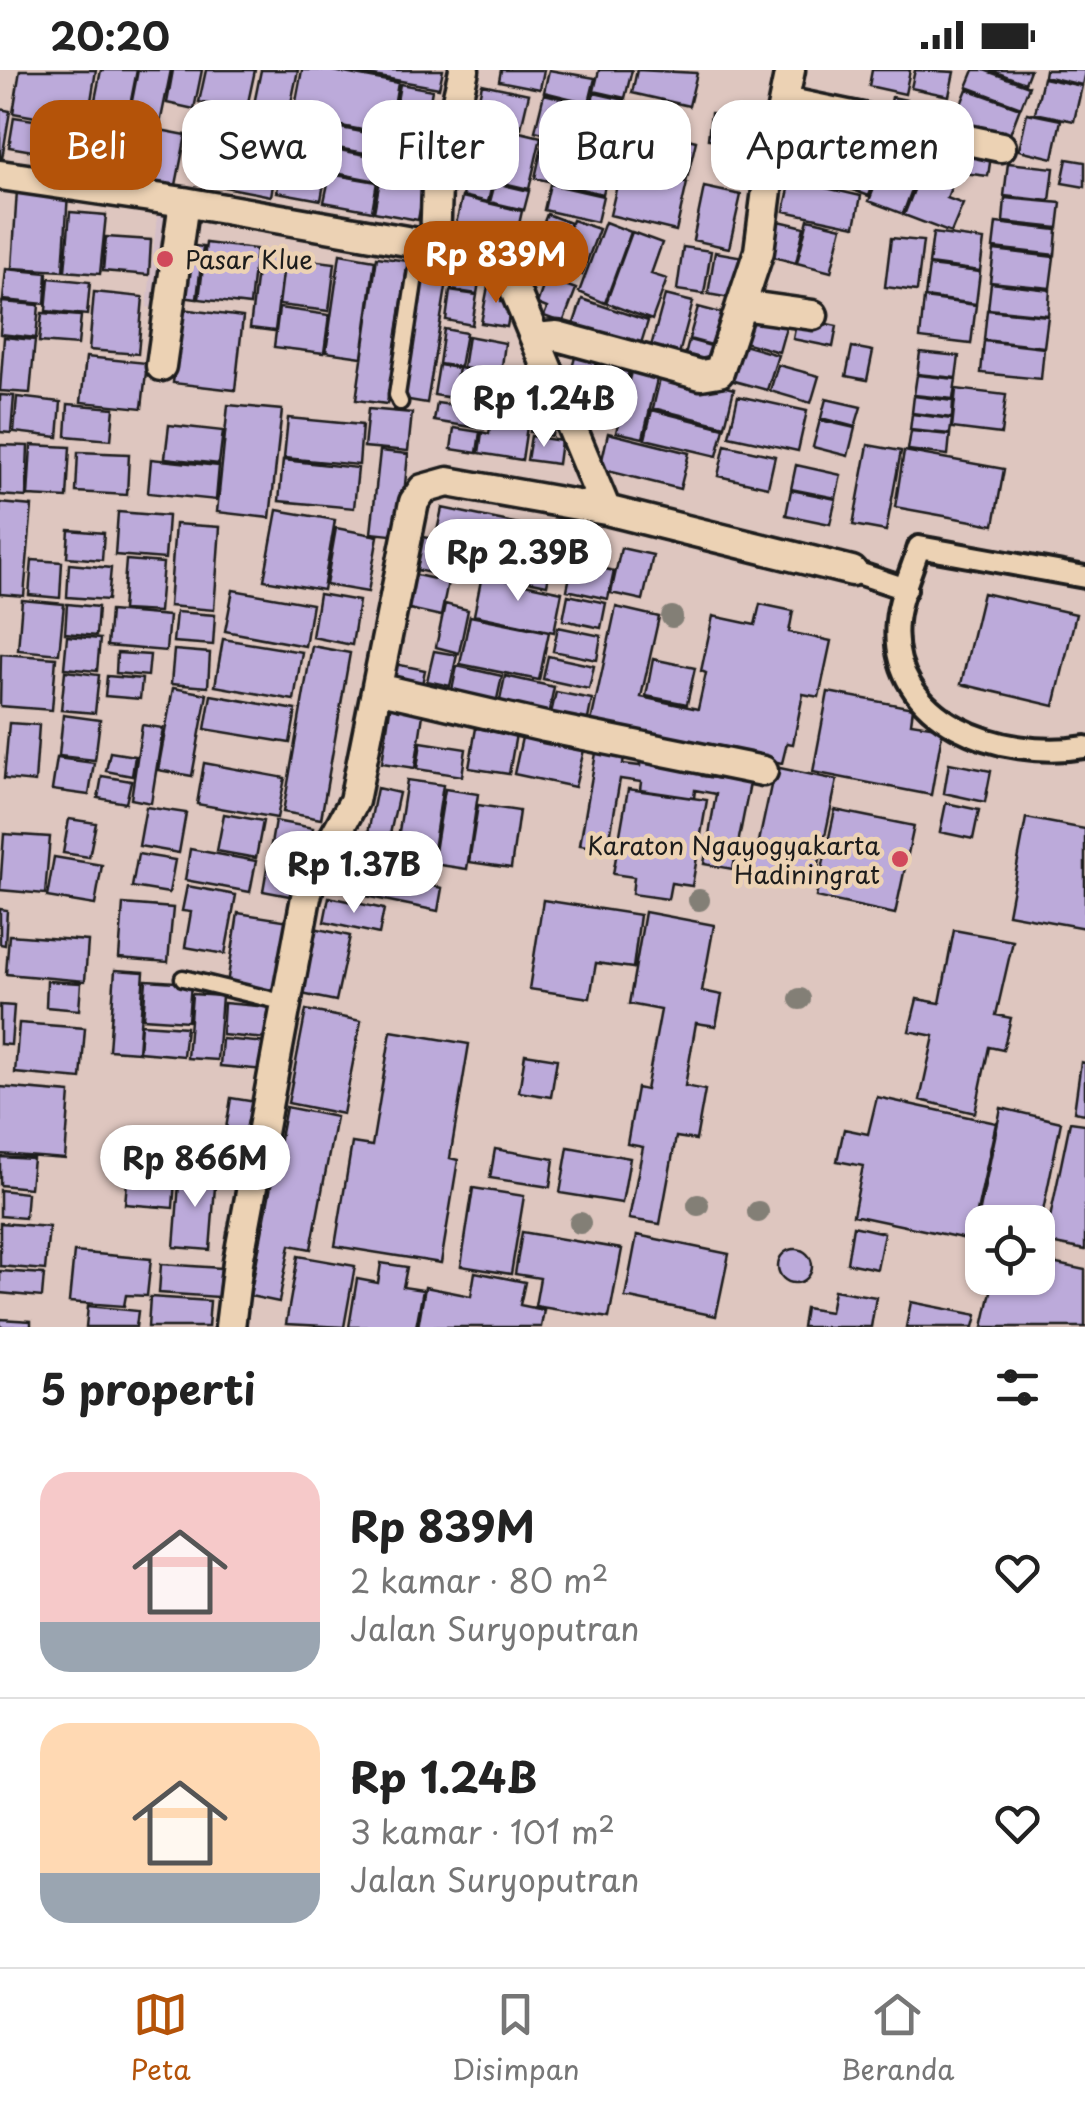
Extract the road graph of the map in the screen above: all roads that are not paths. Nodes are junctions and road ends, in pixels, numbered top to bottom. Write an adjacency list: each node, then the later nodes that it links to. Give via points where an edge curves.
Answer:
1 (464, 70): 9 (street)
2 (790, 70): 3 (street)
3 (785, 100)
4 (974, 141): 5 (street)
5 (1001, 147)
6 (0, 174): 8 (street)
7 (767, 190): 10 (street, via 759,251)
8 (184, 202): 9 (street); 13 (street)
9 (427, 244): 12 (street, via 502,267); 14 (lane)
10 (742, 305): 11 (street); 12 (street, via 719,372 710,376 557,336)
11 (813, 315)
12 (536, 338): 15 (street)
13 (161, 366)
14 (400, 402)
15 (606, 510): 16 (street); 19 (street, via 448,482 424,489 414,502)
16 (852, 571): 18 (street)
17 (1085, 578): 18 (street, via 919,546)
18 (906, 589): 20 (street, via 896,620 900,654 909,685 930,711 962,732 1042,752)
19 (377, 688): 21 (street); 23 (street, via 354,801 311,879)
20 (1085, 747)
21 (763, 771)
22 (184, 978): 23 (lane)
23 (286, 1003): 24 (street)
24 (230, 1327)

